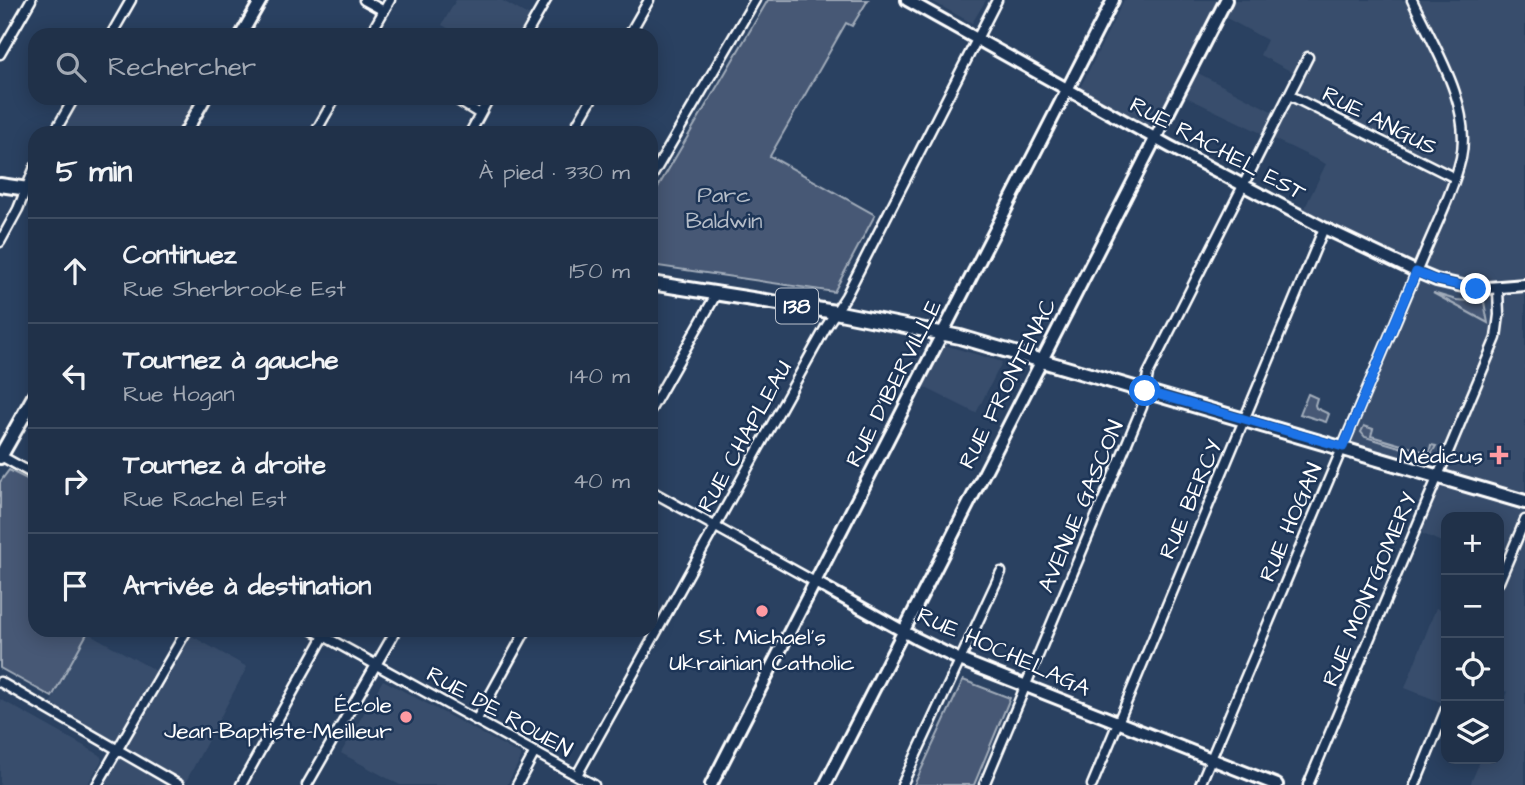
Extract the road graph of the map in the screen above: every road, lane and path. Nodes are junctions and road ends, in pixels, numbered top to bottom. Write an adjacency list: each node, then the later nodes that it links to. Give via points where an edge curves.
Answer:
1 (31, 0): 21 (street)
2 (131, 0): 15 (street)
3 (261, 0): 16 (main road)
4 (364, 0): 14 (street)
5 (390, 0): 14 (street)
6 (546, 0): 18 (street)
7 (649, 0): 19 (street)
8 (755, 0): 38 (street)
9 (907, 0): 20 (main road, RUE RACHEL EST)
10 (997, 0): 20 (street, RUE CHAPLEAU)
11 (1113, 0): 23 (main road, RUE D'IBERVILLE)
12 (1226, 0): 37 (main road, RUE FRONTENAC)
13 (1412, 0): 39 (street, RUE HOGAN, via 1462,113 1463,139)
14 (384, 11): 17 (street)
15 (115, 28)
16 (245, 28)
17 (374, 28)
18 (530, 28)
19 (633, 28)
20 (976, 39): 23 (main road, RUE RACHEL EST); 51 (street, RUE CHAPLEAU)
21 (0, 54)
22 (1308, 57): 24 (street, AVENUE GASCON)
23 (1067, 91): 37 (main road, RUE RACHEL EST); 52 (main road, RUE D'IBERVILLE)
24 (1289, 95): 39 (street, RUE ANGUS); 41 (street, AVENUE GASCON)
25 (70, 105): 32 (street)
26 (201, 105): 33 (main road)
27 (331, 105): 34 (street)
28 (465, 105): 31 (street)
29 (485, 105): 31 (street)
30 (588, 105): 36 (street)
31 (480, 114): 35 (street)
32 (58, 126)
33 (189, 126)
34 (319, 126)
35 (474, 126)
36 (576, 126)
37 (1154, 138): 41 (main road, RUE RACHEL EST); 53 (main road, RUE FRONTENAC)
38 (658, 166)
39 (1455, 178): 46 (street, RUE HOGAN)
40 (0, 185): 42 (main road)
41 (1243, 186): 44 (main road, RUE RACHEL EST); 54 (street, AVENUE GASCON, via 1148,374)
42 (28, 190)
43 (28, 194): 45 (street)
44 (1324, 228): 46 (main road, RUE RACHEL EST); 57 (street, RUE BERCY)
45 (0, 242)
46 (1416, 272): 49 (main road, RUE RACHEL EST, via 1456,285); 58 (street, RUE HOGAN)
47 (658, 284): 50 (main road, 138)
48 (1525, 285): 49 (main road, RUE RACHEL EST)
49 (1497, 289): 61 (street, RUE MONTGOMERY, via 1496,338)
50 (718, 293): 51 (main road, 138); 55 (street)
51 (835, 312): 52 (main road, 138); 65 (street, RUE CHAPLEAU)
52 (943, 333): 53 (main road, 138); 68 (main road, RUE D'IBERVILLE)
53 (1042, 361): 54 (main road, 138); 70 (main road, RUE FRONTENAC)
54 (1145, 391): 57 (main road, 138); 80 (street, AVENUE GASCON)
55 (658, 397)
56 (28, 407): 59 (main road)
57 (1245, 419): 58 (main road, 138); 83 (street, RUE BERCY)
58 (1343, 447): 61 (main road, 138); 86 (street, RUE HOGAN)
59 (0, 456): 60 (street)
60 (28, 471)
61 (1438, 475): 63 (main road, 138); 101 (street, RUE MONTGOMERY)
62 (658, 495): 65 (street, RUE HOCHELAGA)
63 (1525, 502)
64 (1525, 520): 67 (street)
65 (715, 528): 68 (street, RUE HOCHELAGA); 69 (street, RUE CHAPLEAU)
66 (1000, 572): 77 (street)
67 (1502, 575)
68 (815, 582): 70 (main road, RUE HOCHELAGA); 94 (main road, RUE D'IBERVILLE)
69 (658, 630)
70 (904, 631): 77 (main road, RUE HOCHELAGA); 95 (main road, RUE FRONTENAC)
71 (183, 637): 84 (street)
72 (323, 637): 90 (street)
73 (326, 637): 78 (street, RUE DE ROUEN)
74 (392, 637): 78 (street)
75 (522, 637): 81 (street)
76 (654, 637): 87 (street, RUE CHAPLEAU)
77 (960, 660): 80 (main road, RUE HOCHELAGA); 96 (street)
78 (376, 664): 81 (street, RUE DE ROUEN); 91 (street)
79 (0, 682): 84 (street)
80 (1026, 687): 83 (main road, RUE HOCHELAGA); 97 (street, AVENUE GASCON)
81 (477, 719): 85 (street, RUE DE ROUEN)
82 (1441, 721): 102 (street)
83 (1117, 724): 86 (main road, RUE HOCHELAGA); 98 (street, RUE BERCY)
84 (117, 749): 88 (street); 89 (street)
85 (535, 751): 87 (street, RUE DE ROUEN); 92 (street)
86 (1210, 759): 99 (street, RUE HOGAN); 100 (main road, RUE HOCHELAGA)
87 (577, 775): 93 (street, RUE DE ROUEN)
88 (97, 785)
89 (179, 785)
90 (241, 785)
91 (307, 785)
92 (517, 785)
93 (594, 785)
94 (711, 785)
95 (825, 785)
96 (902, 785)
97 (984, 785)
98 (1092, 785)
99 (1199, 785)
100 (1277, 785)
101 (1308, 785)
102 (1415, 785)

